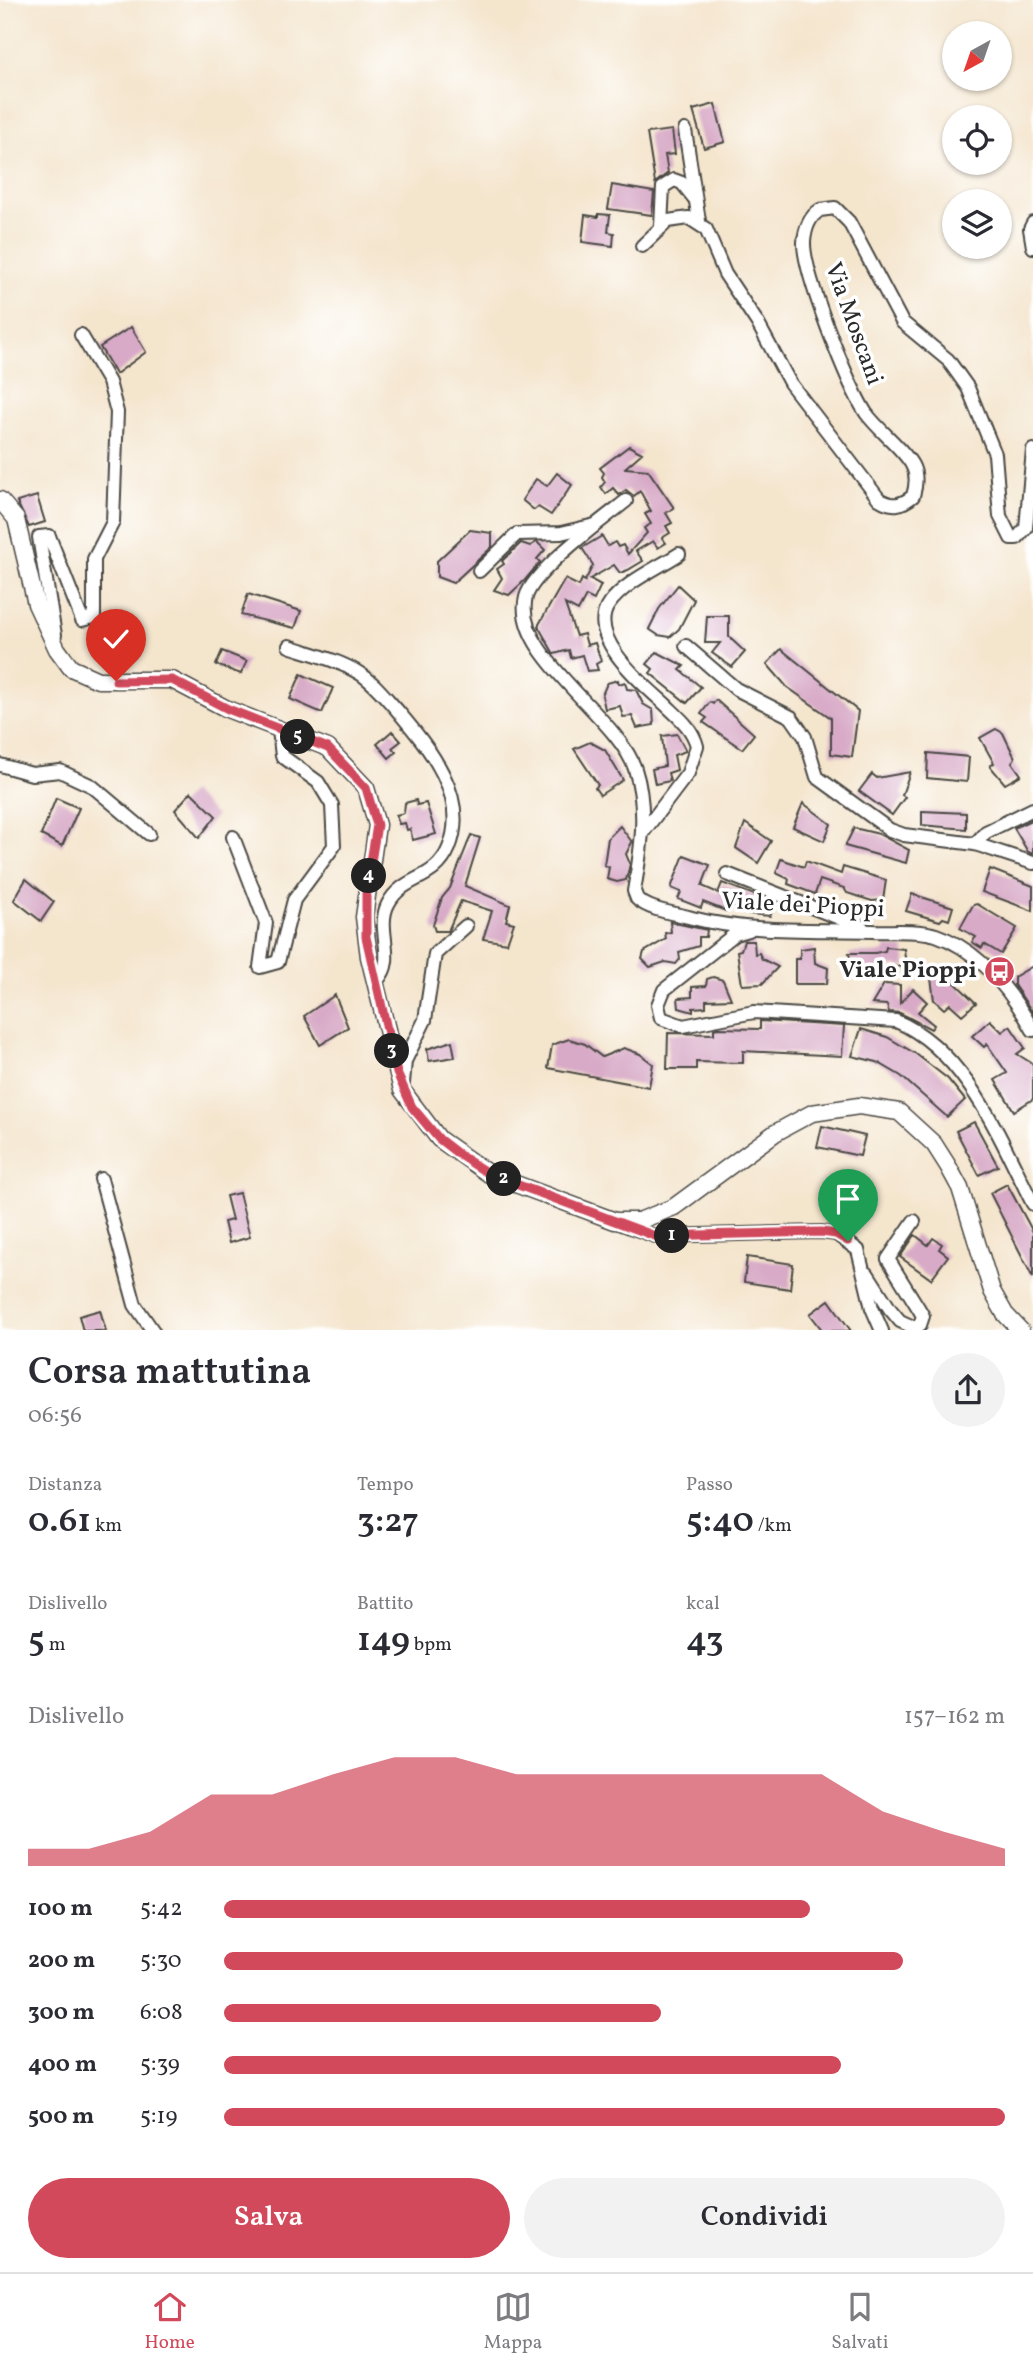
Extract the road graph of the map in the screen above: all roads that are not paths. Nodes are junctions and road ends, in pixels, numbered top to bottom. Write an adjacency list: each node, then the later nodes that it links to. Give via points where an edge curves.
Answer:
1 (685, 130): 2 (street)
2 (695, 200): 3 (street); 5 (street, via 682,183 674,180 663,187)
3 (699, 221): 5 (street, via 679,219); 9 (street, Via Moscani, via 790,383 879,499 889,505 907,501 913,496 916,479 912,465 877,429 847,380 804,247 809,223 820,210 835,208 849,222 902,321 948,360 968,388 995,454 1000,516 1011,538 1026,528)
4 (1033, 223): 7 (street)
5 (661, 226): 6 (street)
6 (642, 246)
7 (1033, 247)
8 (81, 335): 17 (street, via 109,382 117,412 113,522 94,559 94,617 82,620 49,536 39,537)
9 (1033, 450)
10 (0, 500): 17 (street, via 16,519 36,604)
11 (626, 501): 12 (street, Viale dei Pioppi)
12 (595, 525): 14 (street, Viale dei Pioppi, via 561,533 517,534); 21 (street, Viale dei Pioppi, via 532,586 526,597 527,624 546,657 628,754 635,770)
13 (678, 554): 21 (street, via 619,594 604,617 615,652 687,725 697,746 688,773)
14 (479, 570)
15 (289, 646): 30 (street, via 345,665 371,681 424,742 446,779 452,801 453,836 439,866 398,889 387,906 382,924 387,960)
16 (686, 646): 24 (street, via 736,689 791,717 805,737 817,777 884,826 904,835)
17 (57, 649): 18 (street, via 82,675 116,681 172,680)
18 (279, 730): 23 (street, via 282,756 318,782 332,804 334,846 294,900 278,962 260,967 266,923); 30 (street, via 328,748 358,777 372,799 377,825 365,916 369,957)
19 (0, 765): 22 (street, via 32,774 60,771 71,776 92,786)
20 (1033, 808): 24 (street, via 986,832)
21 (644, 831): 28 (street, Viale dei Pioppi, via 637,899 717,924)
22 (149, 834)
23 (233, 837)
24 (975, 844): 25 (street)
25 (1033, 863)
26 (727, 873): 29 (street)
27 (466, 926): 32 (street, via 435,954 425,1020 405,1061)
28 (755, 929): 29 (street, Viale dei Pioppi); 34 (street, via 735,934 671,983 659,996 661,1018 683,1027 736,1014 767,1013 883,1020 914,1029 969,1084)
29 (872, 931): 31 (street, Viale dei Pioppi, via 935,934 964,950 990,970)
30 (377, 979): 32 (street)
31 (1033, 1030)
32 (402, 1090): 35 (street, via 439,1139 480,1168)
33 (101, 1180): 38 (street, via 135,1304)
34 (1033, 1205)
35 (615, 1221): 37 (street, via 655,1236 836,1234 858,1250); 40 (street, via 639,1221 674,1208 775,1132 812,1113 859,1106 899,1112 934,1144 948,1166 960,1188 992,1291)
36 (914, 1221): 37 (street, via 888,1259 923,1317 920,1325 900,1321)
37 (865, 1270): 39 (street)
38 (152, 1330)
39 (882, 1330)
40 (1020, 1330)

